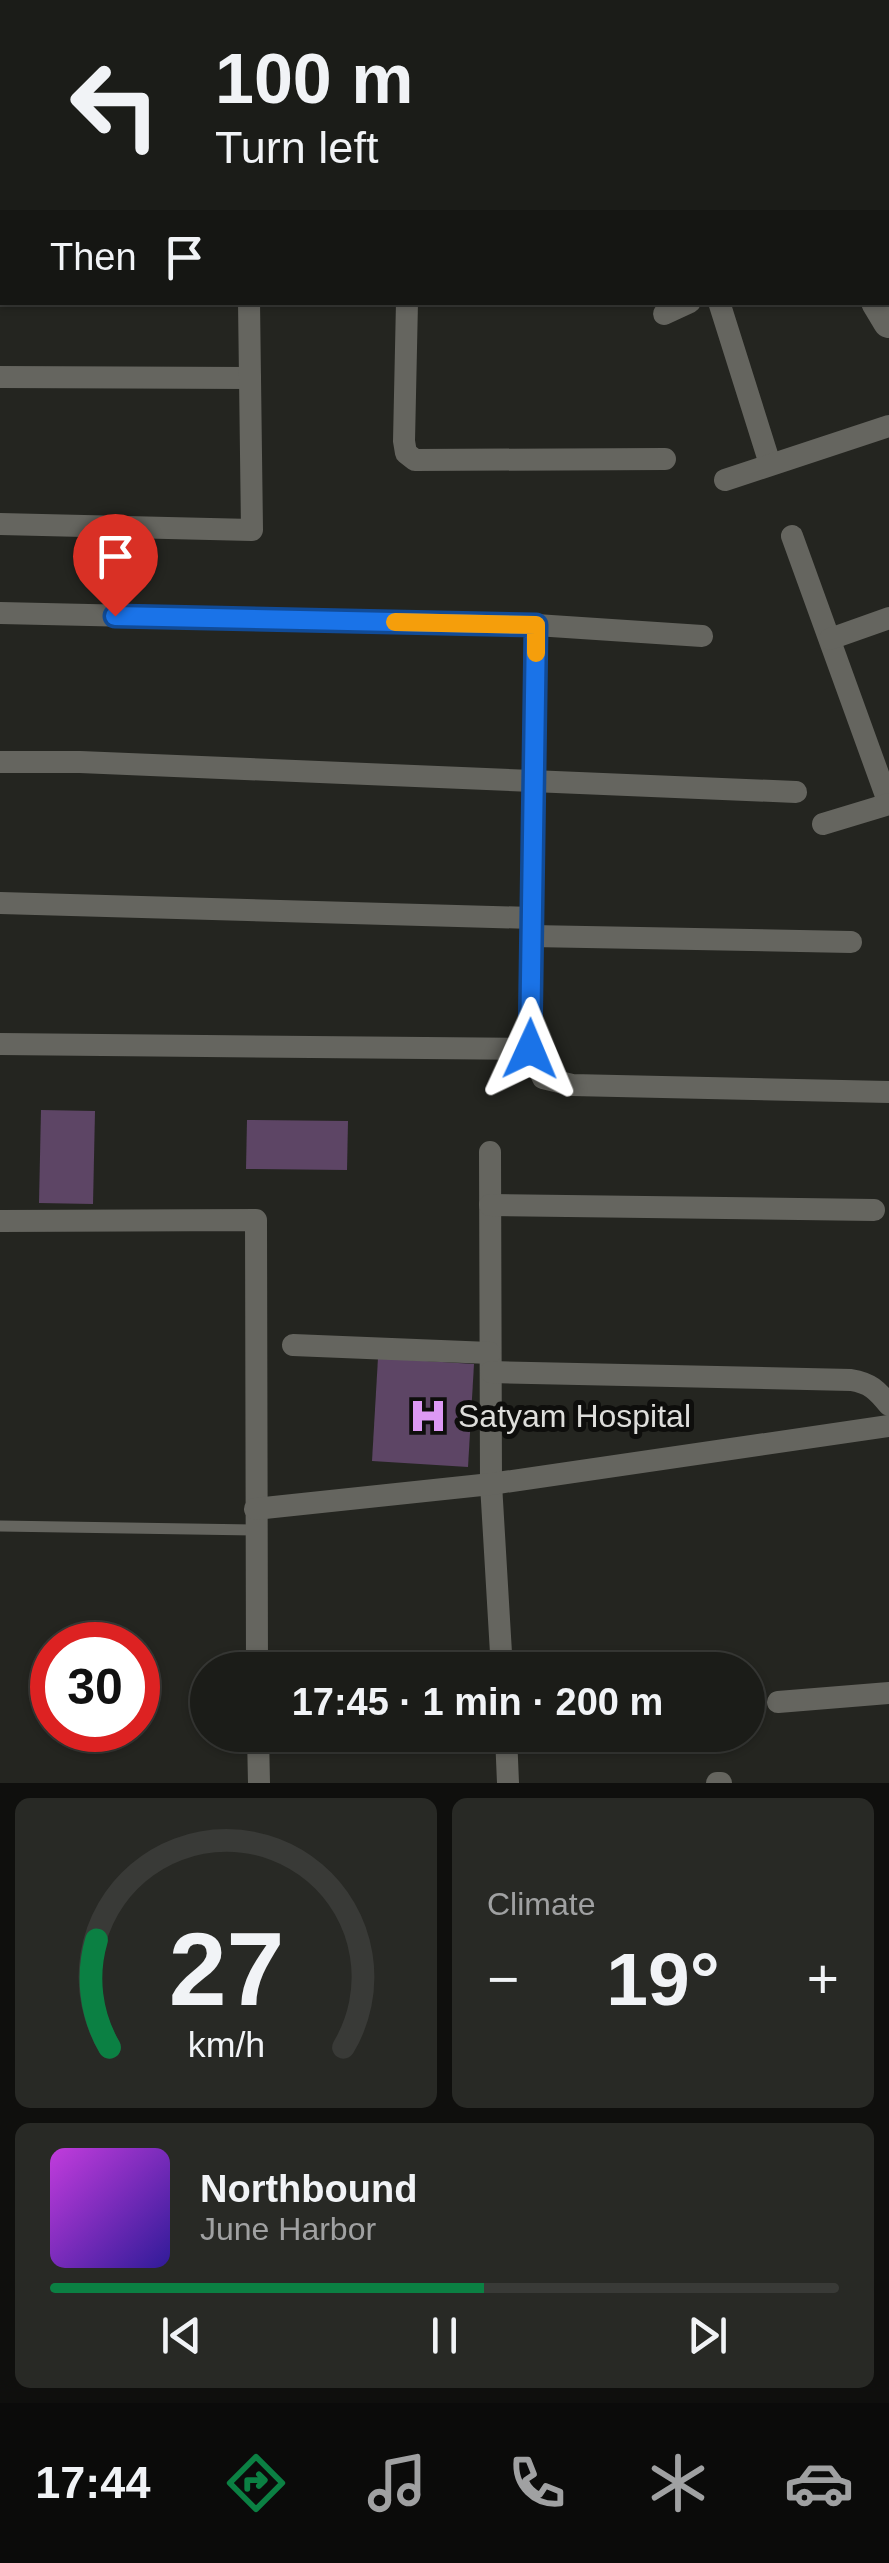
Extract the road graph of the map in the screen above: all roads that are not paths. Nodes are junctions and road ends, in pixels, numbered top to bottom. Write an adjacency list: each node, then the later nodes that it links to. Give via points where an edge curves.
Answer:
1 (249, 305): 7 (street)
2 (407, 305): 9 (street, via 404,441 415,460)
3 (684, 305): 5 (street)
4 (720, 305): 10 (street)
5 (664, 314)
6 (0, 377): 7 (street)
7 (250, 378): 12 (street, via 252,530)
8 (889, 426): 10 (street)
9 (665, 458)
10 (770, 464): 11 (street)
11 (725, 480)
12 (0, 524)
13 (792, 536): 18 (street)
14 (0, 613): 16 (street)
15 (889, 618): 18 (street)
16 (536, 625): 17 (street); 20 (street)
17 (702, 636)
18 (830, 638): 22 (street)
19 (0, 762): 20 (street)
20 (534, 783): 21 (street); 25 (street)
21 (796, 792)
22 (889, 804): 23 (street)
23 (822, 824)
24 (0, 903): 25 (street)
25 (532, 927): 26 (street); 28 (street)
26 (851, 942)
27 (0, 1044): 28 (street)
28 (530, 1049): 29 (street, via 544,1078 572,1085)
29 (889, 1092)
30 (490, 1152): 31 (street)
31 (490, 1205): 32 (street); 35 (street)
32 (874, 1210)
33 (0, 1221): 39 (street, via 256,1220)
34 (293, 1345): 35 (street)
35 (490, 1363): 36 (street, via 850,1380 866,1382); 38 (street)
36 (889, 1405)
37 (889, 1426): 38 (street)
38 (491, 1484): 39 (street); 42 (street)
39 (255, 1520): 40 (lane); 41 (street)
40 (0, 1526)
41 (257, 1652)
42 (501, 1652)
43 (889, 1693): 44 (street)
44 (778, 1702)
45 (258, 1752): 47 (street)
46 (507, 1752): 48 (street)
47 (259, 1783)
48 (508, 1783)

